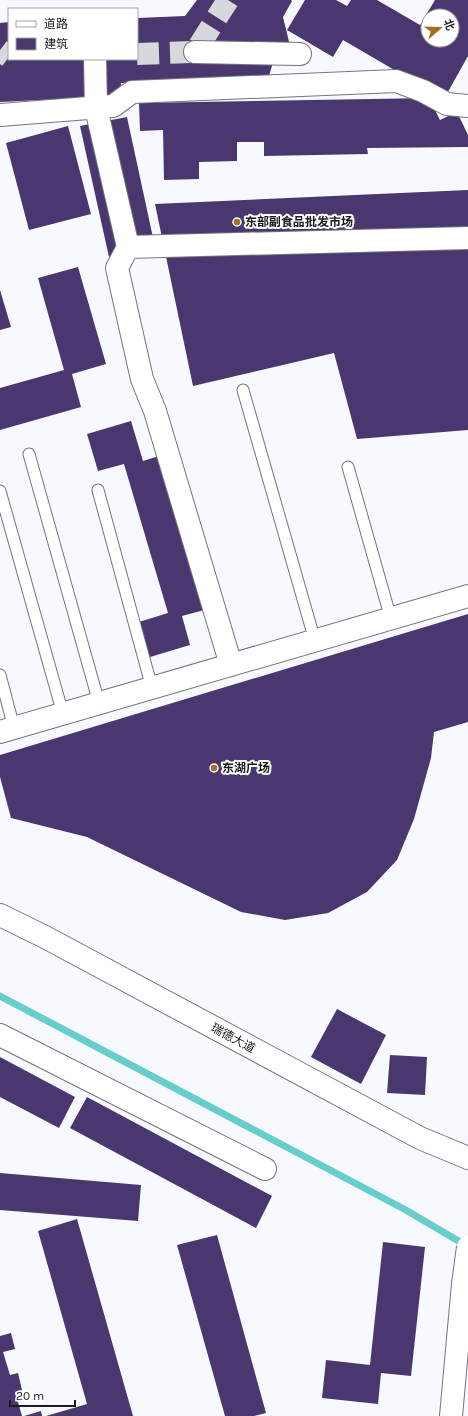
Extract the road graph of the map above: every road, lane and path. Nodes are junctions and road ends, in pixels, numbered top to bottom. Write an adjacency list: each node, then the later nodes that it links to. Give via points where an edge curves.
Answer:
1 (195, 52): 2 (street)
2 (300, 54)
3 (94, 60): 5 (street)
4 (468, 106): 5 (street, via 447,104 396,81 132,92 113,106)
5 (96, 108): 6 (street); 8 (street)
6 (0, 115)
7 (468, 238): 8 (street)
8 (128, 247): 17 (street, via 117,268 142,379 155,411)
9 (243, 390): 16 (lane)
10 (29, 454): 20 (lane)
11 (348, 467): 15 (lane)
12 (98, 490): 19 (lane)
13 (0, 491): 21 (lane)
14 (468, 596): 15 (street)
15 (391, 619): 16 (street)
16 (315, 641): 17 (street)
17 (231, 665): 19 (street)
18 (0, 675): 22 (lane)
19 (152, 688): 20 (street)
20 (99, 703): 21 (street)
21 (63, 714): 22 (street)
22 (7, 730)
23 (0, 915): 25 (street, 瑞德大道, via 420,1138)
24 (0, 1035): 26 (street)
25 (468, 1158)
26 (264, 1169)
27 (468, 1247): 28 (street, bridge)
28 (451, 1416)

